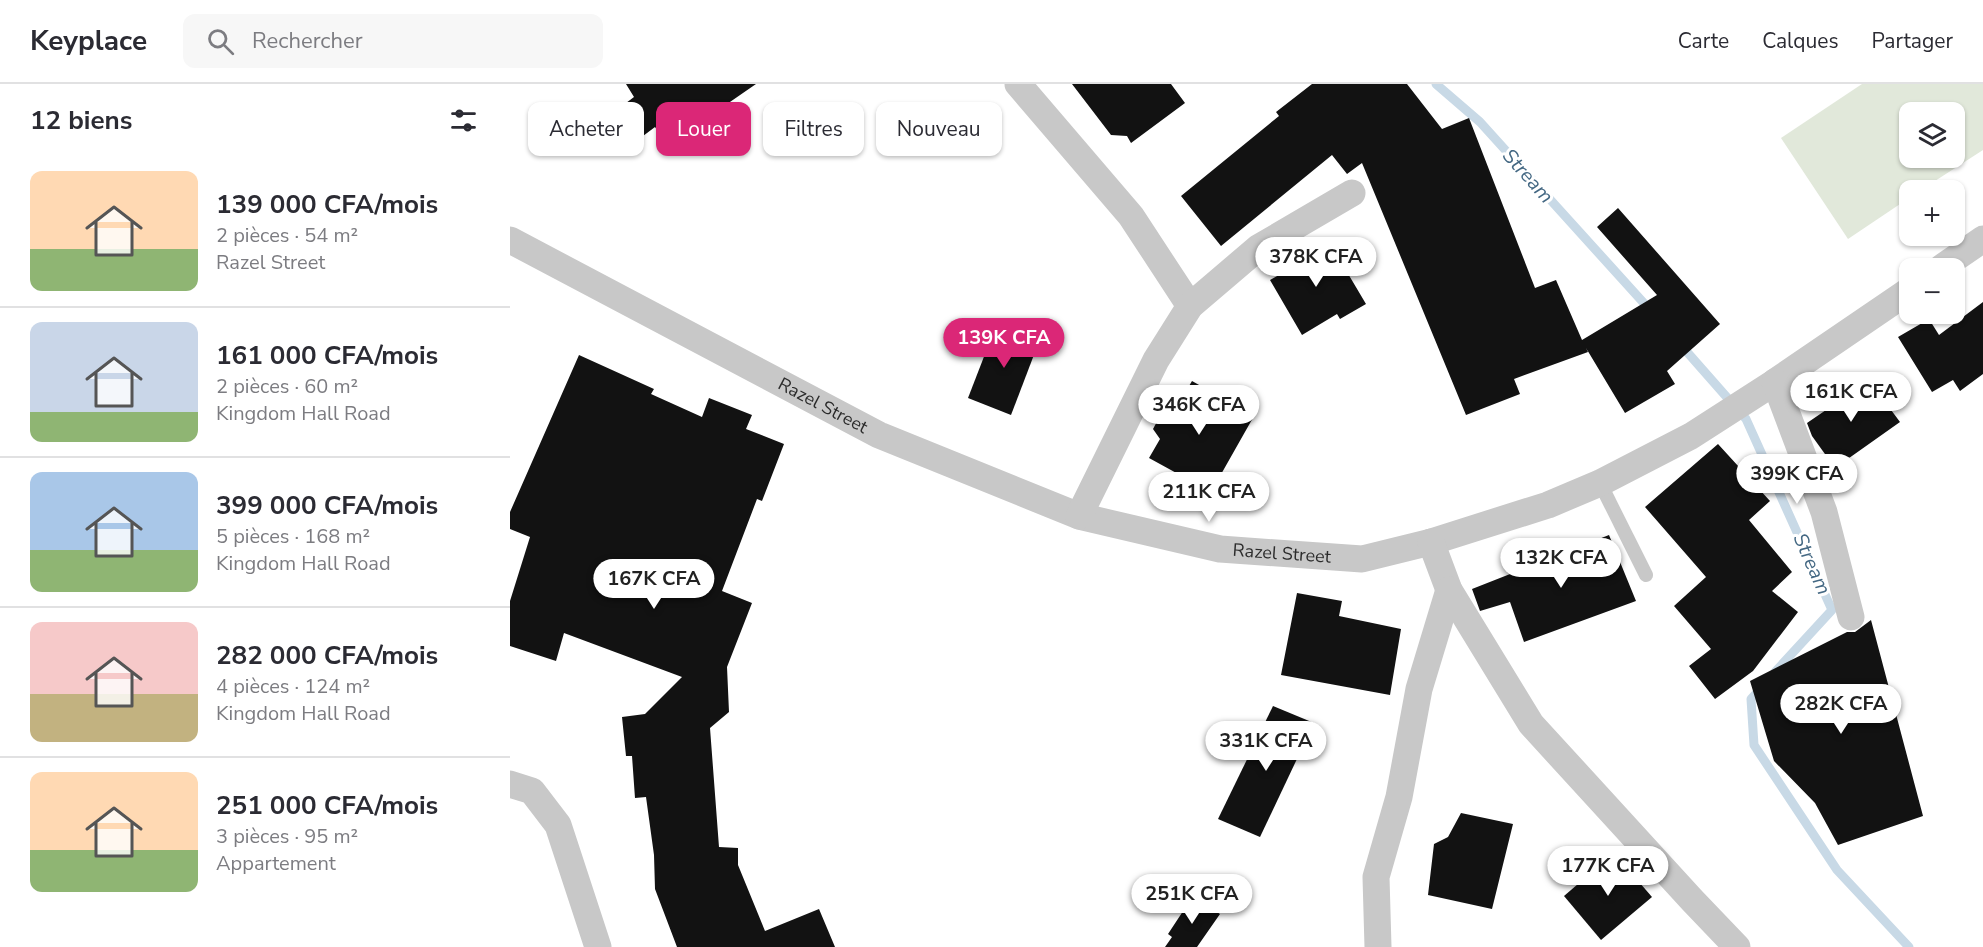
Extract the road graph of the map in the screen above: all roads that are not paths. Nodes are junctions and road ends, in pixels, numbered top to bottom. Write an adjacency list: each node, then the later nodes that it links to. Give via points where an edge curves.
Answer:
1 (1018, 84): 7 (street, via 1131,216)
2 (1352, 193): 7 (street, via 1258,248)
3 (510, 240): 10 (street, Razel Street, via 879,435)
4 (1983, 240): 5 (street)
5 (1956, 258)
6 (1899, 297): 8 (street, Razel Street)
7 (1190, 306): 10 (street, via 1156,360)
8 (1775, 382): 9 (street, Razel Street, via 1691,436); 14 (street, via 1824,512)
9 (1600, 483): 11 (street, Razel Street, via 1548,505); 12 (lane)
10 (1079, 516): 11 (street, Razel Street, via 1232,550 1362,559)
11 (1431, 542): 13 (street)
12 (1646, 575)
13 (1449, 590): 17 (street, via 1419,689 1399,797 1376,877); 18 (street, via 1531,724)
14 (1851, 617)
15 (510, 784): 16 (street, via 532,791 558,825)
16 (598, 947)
17 (1378, 947)
18 (1737, 947)

